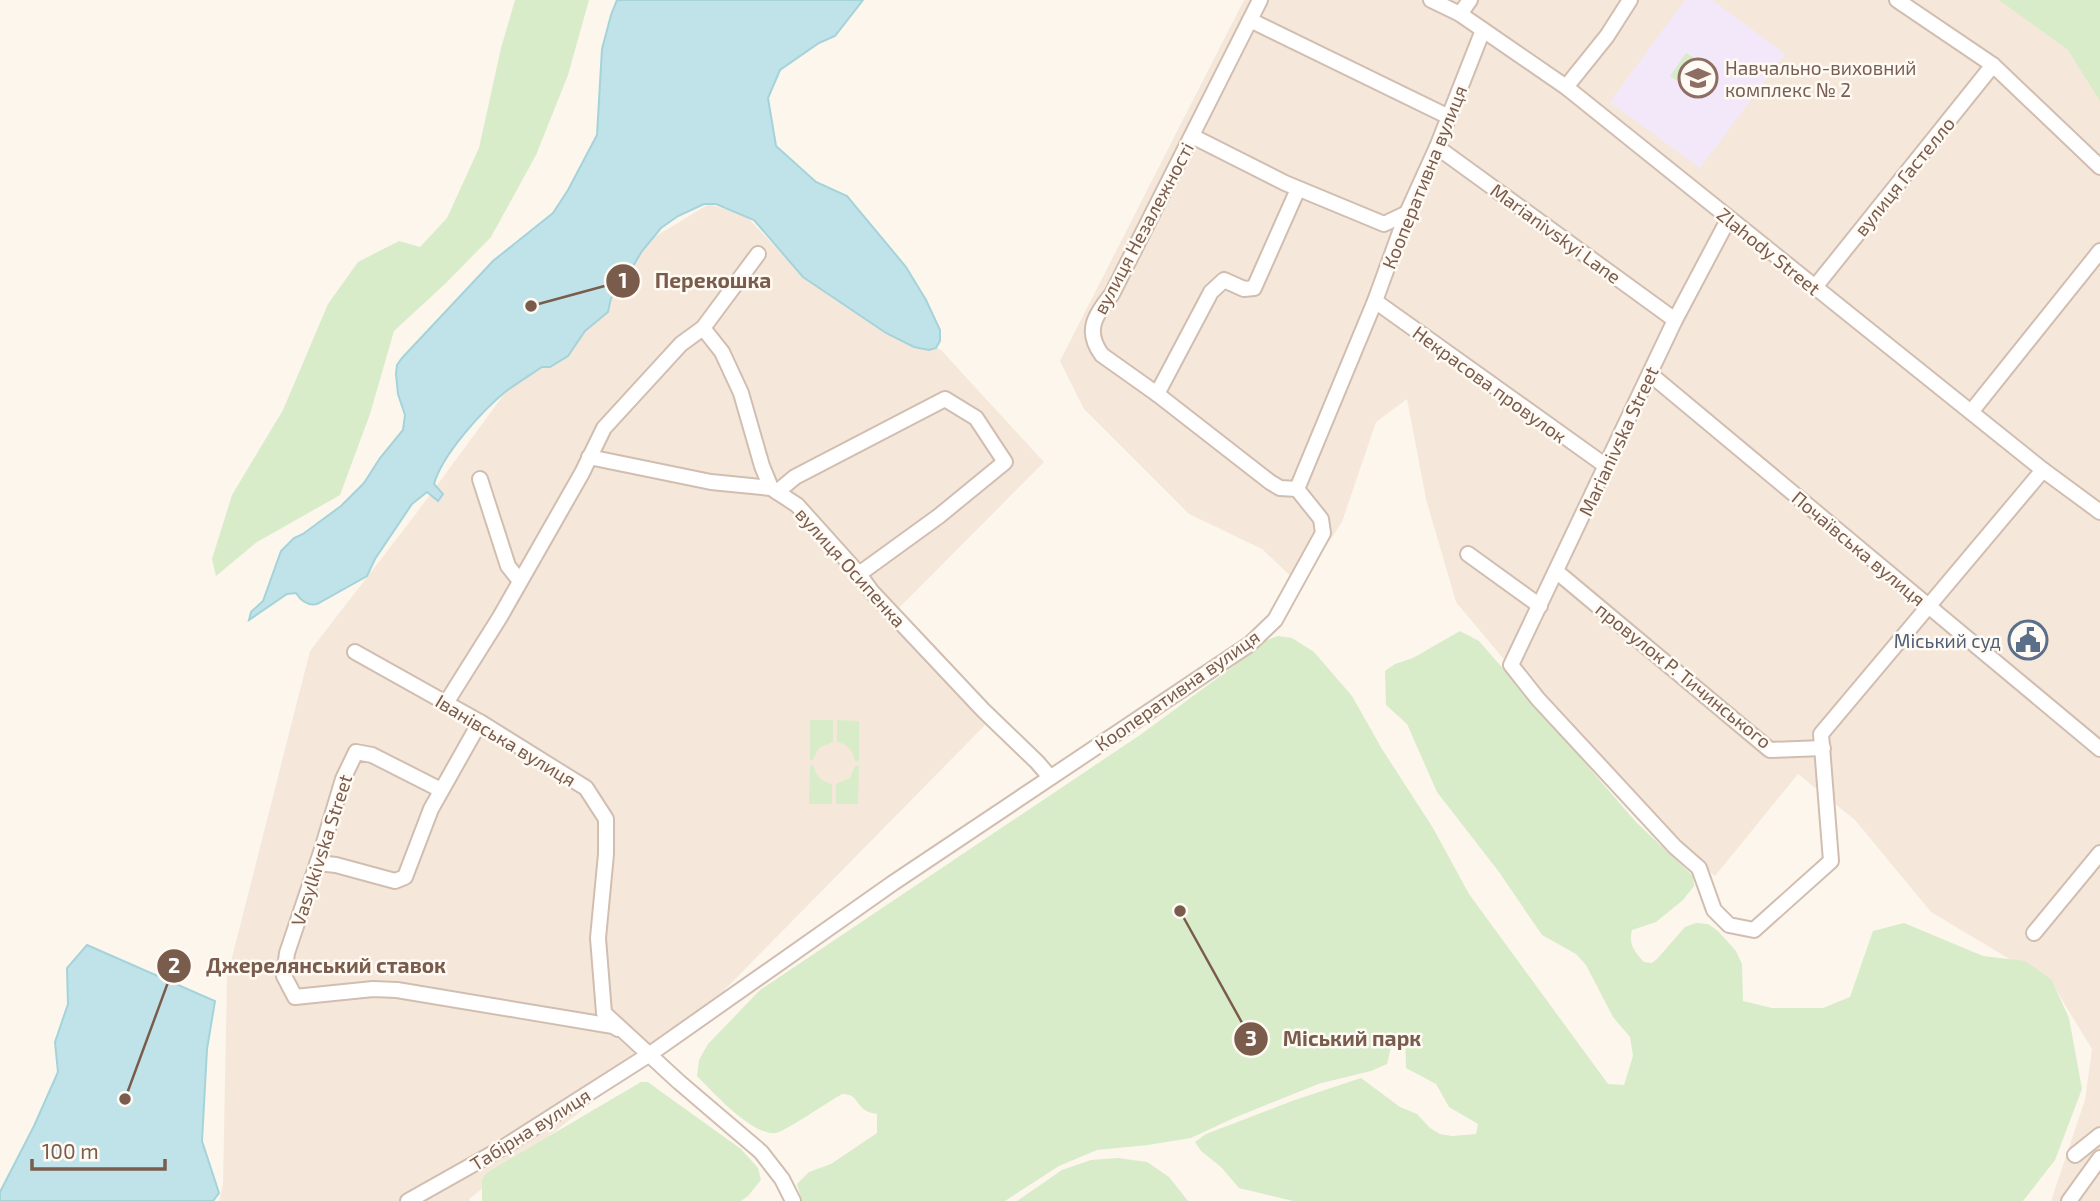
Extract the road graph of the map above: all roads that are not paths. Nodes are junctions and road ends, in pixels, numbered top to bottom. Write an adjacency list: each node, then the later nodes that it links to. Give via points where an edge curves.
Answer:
1 (1260, 0): 7 (street, вулиця Незалежності)
2 (1431, 0): 6 (street, Zlahody Street)
3 (1470, 0): 6 (street)
4 (1630, 0): 10 (street)
5 (1897, 0): 9 (street)
6 (1460, 14): 8 (street, Zlahody Street)
7 (1250, 20): 11 (street); 12 (street, вулиця Незалежності)
8 (1483, 30): 10 (street, Zlahody Street); 11 (street, Кооперативна вулиця)
9 (1993, 65): 14 (street); 20 (street, вулиця Гастелло)
10 (1566, 87): 17 (street, Zlahody Street)
11 (1448, 117): 13 (street, Кооперативна вулиця)
12 (1192, 136): 15 (street); 25 (street, вулиця Незалежності, via 1112,294 1094,320 1092,335 1102,355)
13 (1437, 147): 16 (street, Кооперативна вулиця); 22 (street, Marianivskyi Lane)
14 (2100, 167)
15 (1298, 189): 16 (street, via 1384,224); 25 (street, via 1254,288 1244,289 1224,280 1212,292)
16 (1407, 213): 21 (street, Кооперативна вулиця)
17 (1729, 218): 20 (street, Zlahody Street); 22 (street, Marianivska Street)
18 (2100, 251): 26 (street)
19 (758, 254): 23 (street)
20 (1815, 287): 26 (street, Zlahody Street)
21 (1375, 301): 28 (street, Некрасова провулок); 31 (street, Кооперативна вулиця)
22 (1675, 320): 24 (street, Marianivska Street)
23 (702, 328): 27 (street, via 681,344 604,428); 32 (street, via 722,352 741,393 762,467)
24 (1650, 373): 28 (street, Marianivska Street); 39 (street, Почаївська вулиця)
25 (1157, 394): 31 (street, вулиця Незалежності, via 1270,482)
26 (1971, 412): 29 (street, Zlahody Street)
27 (589, 457): 32 (street); 37 (street)
28 (1606, 466): 35 (street, Marianivska Street)
29 (2043, 470): 33 (street, Zlahody Street); 39 (street)
30 (480, 479): 37 (street, via 508,566)
31 (1297, 489): 45 (street, Кооперативна вулиця, via 1321,519 1323,533 1275,620 1250,644)
32 (774, 490): 36 (street, вулиця Осипенка, via 797,505); 36 (street, via 945,398 976,418 1005,462)
33 (2100, 512)
34 (1468, 554): 38 (street)
35 (1556, 571): 38 (street, Marianivska Street); 43 (street, провулок Р. Тичинського, via 1770,750)
36 (859, 574): 45 (street, вулиця Осипенка)
37 (520, 581): 41 (street)
38 (1540, 606): 43 (street, Marianivska Street, via 1511,665 1565,729 1699,868 1714,910 1729,925 1754,930 1831,861)
39 (1928, 606): 43 (street, via 1821,734); 44 (street, Почаївська вулиця)
40 (355, 652): 41 (street, Іванівська вулиця)
41 (446, 703): 42 (street, Іванівська вулиця)
42 (480, 722): 46 (street); 50 (street, Іванівська вулиця, via 586,788 606,819 598,938 604,1013)
43 (1822, 748)
44 (2100, 749)
45 (1050, 777): 51 (street, Кооперативна вулиця)
46 (441, 790): 48 (street, via 405,877 395,881); 48 (street, Vasylkivska Street, via 372,755 356,752 343,779)
47 (2099, 856): 49 (street)
48 (318, 863): 50 (street, Vasylkivska Street, via 287,953 284,976 295,997 397,989 613,1026)
49 (2034, 933)
50 (631, 1037): 51 (street, Іванівська вулиця)
51 (650, 1054): 55 (street, Табірна вулиця); 56 (street, Іванівська вулиця, via 761,1152)
52 (2100, 1135): 53 (street)
53 (2075, 1155)
54 (2100, 1158): 57 (street)
55 (408, 1201)
56 (793, 1201)
57 (2068, 1201)

